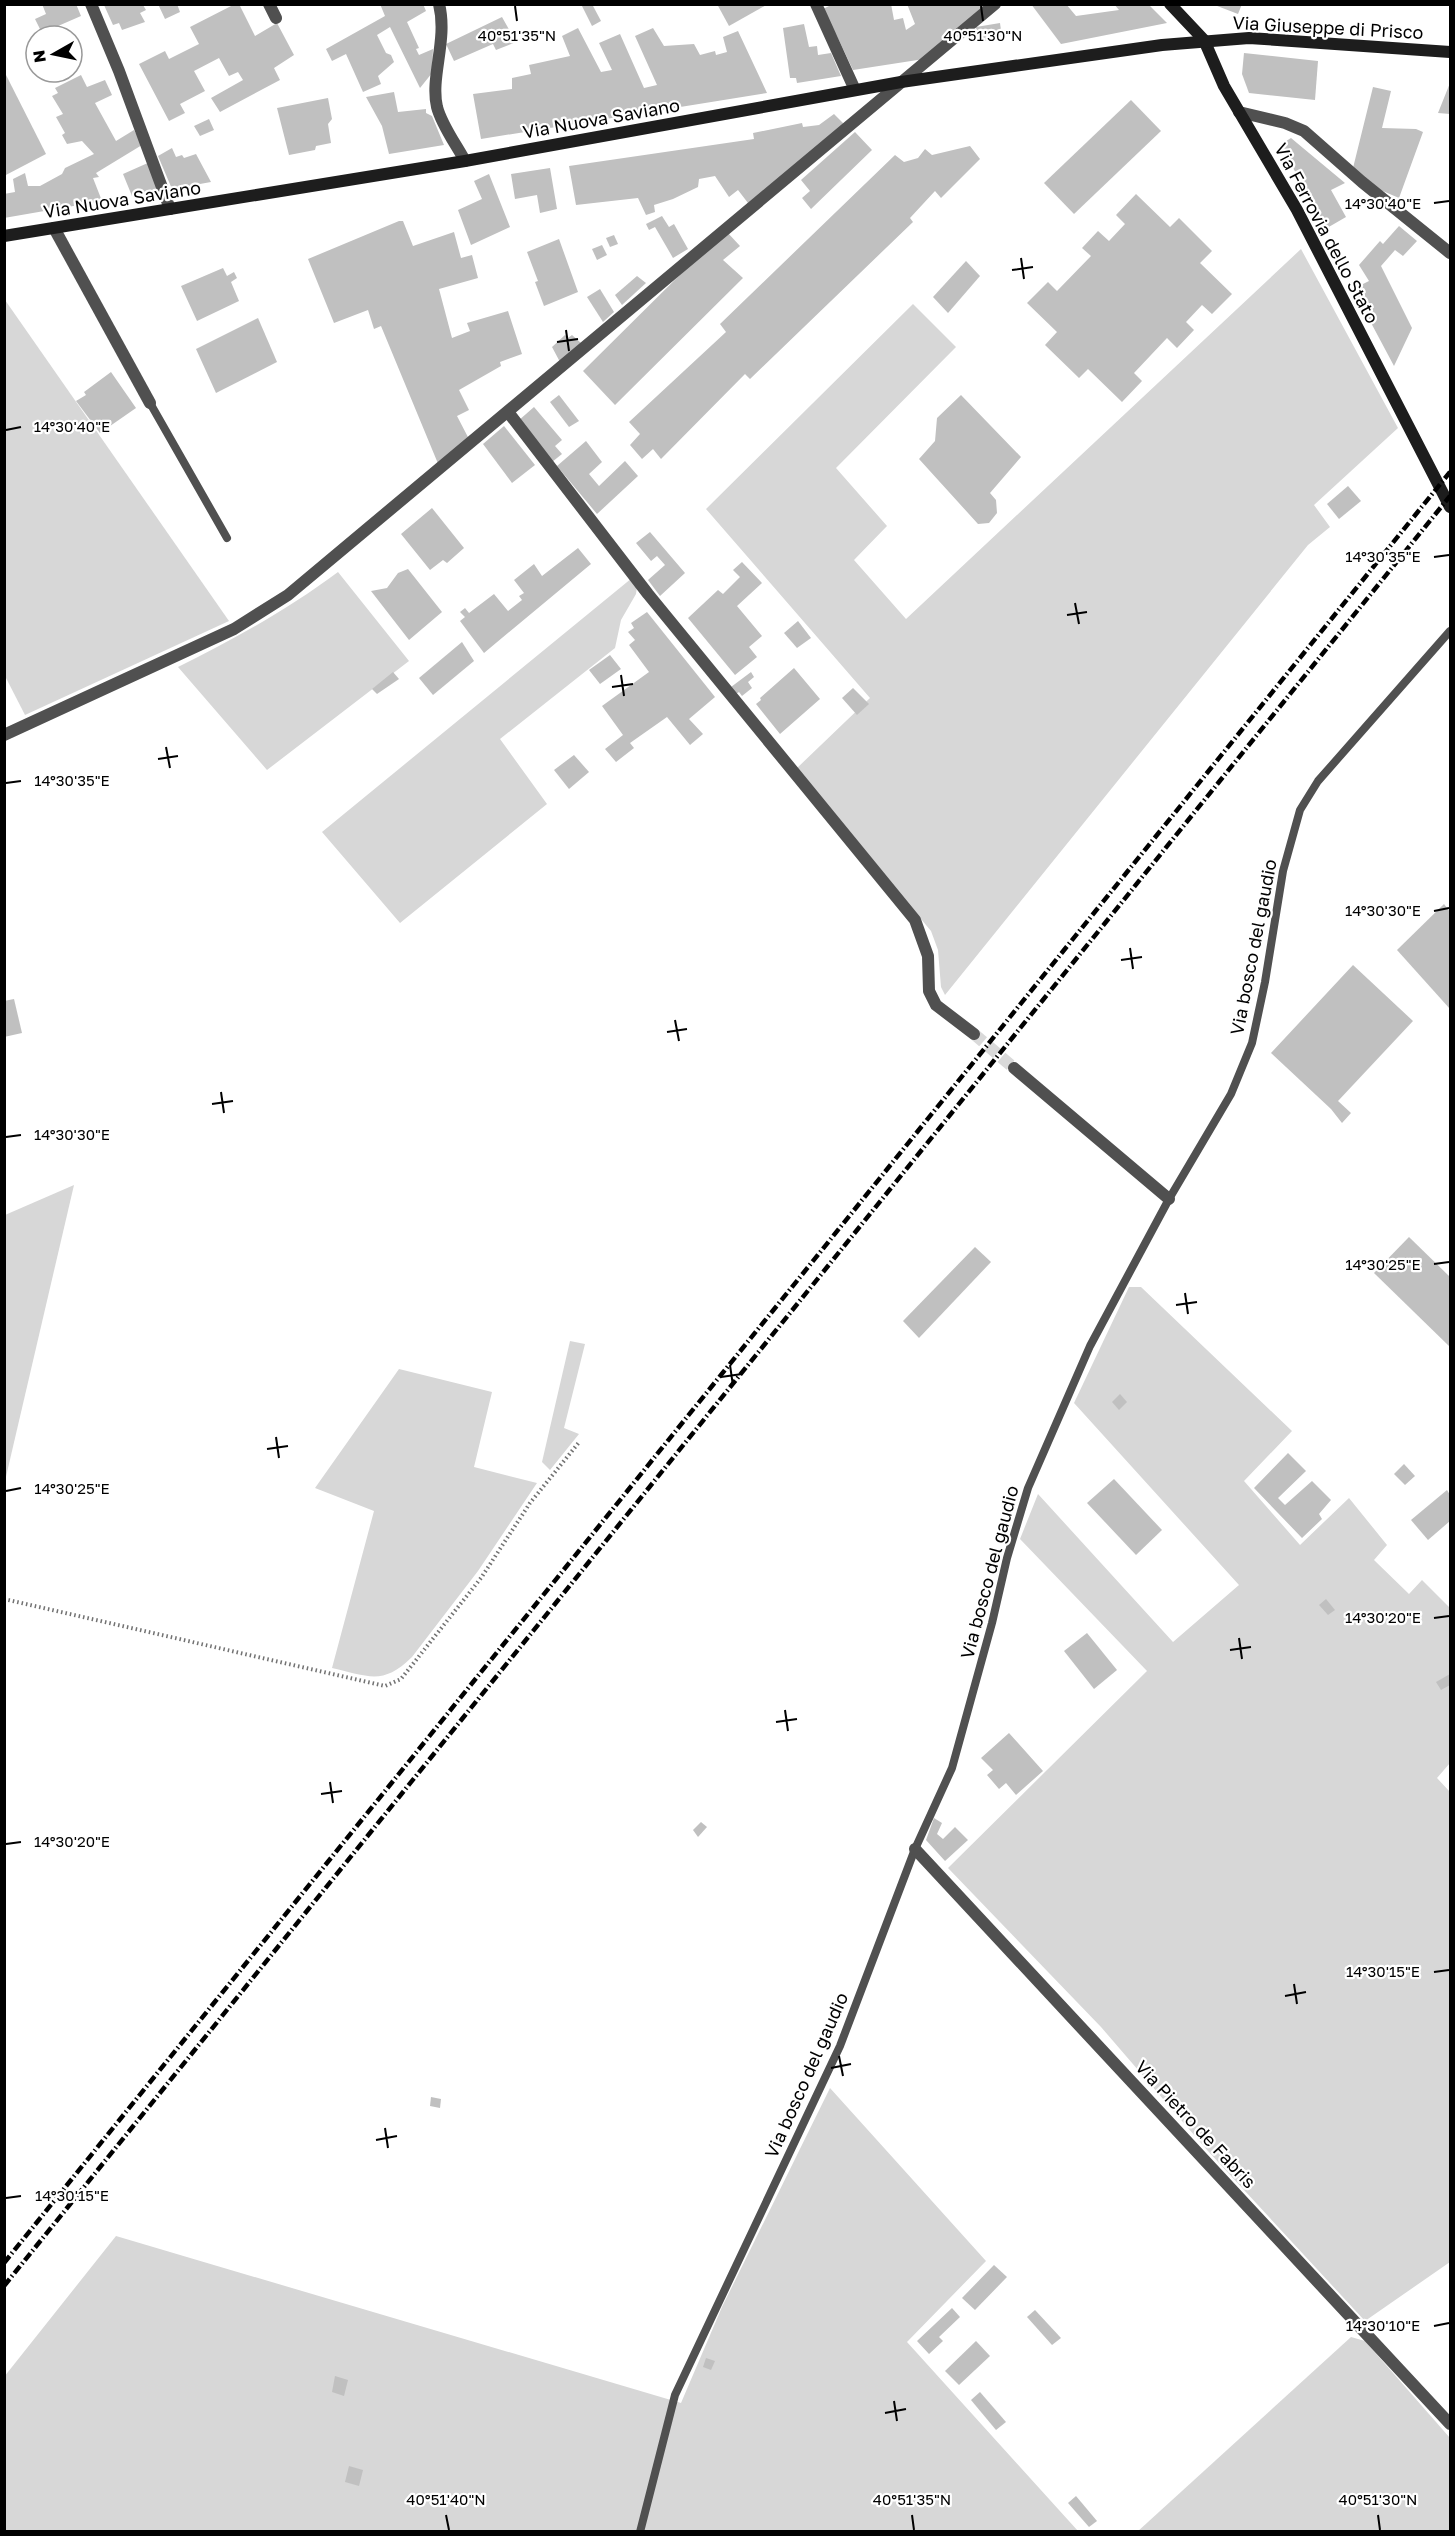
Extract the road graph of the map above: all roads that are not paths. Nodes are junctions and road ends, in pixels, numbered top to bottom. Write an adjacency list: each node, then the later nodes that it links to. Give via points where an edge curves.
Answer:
1 (91, 4): 14 (street)
2 (269, 4): 7 (street)
3 (439, 4): 13 (street, via 443,39 437,107)
4 (816, 4): 11 (street)
5 (995, 4): 10 (street)
6 (1170, 4): 8 (main road, Via Ferrovia dello Stato)
7 (276, 18)
8 (1204, 40): 9 (main road, Via Giuseppe di Prisco, via 1249,38); 10 (main road, Via Nuova Saviano); 12 (main road, Via Ferrovia dello Stato)
9 (1450, 52)
10 (902, 82): 11 (main road, Via Nuova Saviano); 19 (street)
11 (855, 90): 13 (main road, Via Nuova Saviano)
12 (1239, 112): 17 (street, via 1304,131); 20 (main road, Via Ferrovia dello Stato, via 1298,210)
13 (465, 161): 14 (main road, Via Nuova Saviano)
14 (170, 209): 15 (main road, Via Nuova Saviano)
15 (54, 228): 16 (main road, Via Nuova Saviano); 18 (street)
16 (4, 236)
17 (1450, 253)
18 (150, 403): 21 (lane)
19 (508, 412): 23 (street, via 288,595 234,629); 24 (street, via 655,603 915,920 928,956 929,991 936,1005)
20 (1450, 507)
21 (227, 538)
22 (1450, 631): 26 (lane, Via bosco del gaudio, via 1318,781 1300,810 1283,871 1252,1043 1231,1094)
23 (4, 735)
24 (974, 1034)
25 (1014, 1068): 26 (street)
26 (1169, 1199): 27 (lane, Via bosco del gaudio, via 1090,1346 1028,1488 952,1768)
27 (915, 1849): 28 (street, Via Pietro de Fabris); 29 (lane, Via bosco del gaudio, via 840,2046 675,2395)
28 (1450, 2424)
29 (640, 2532)

